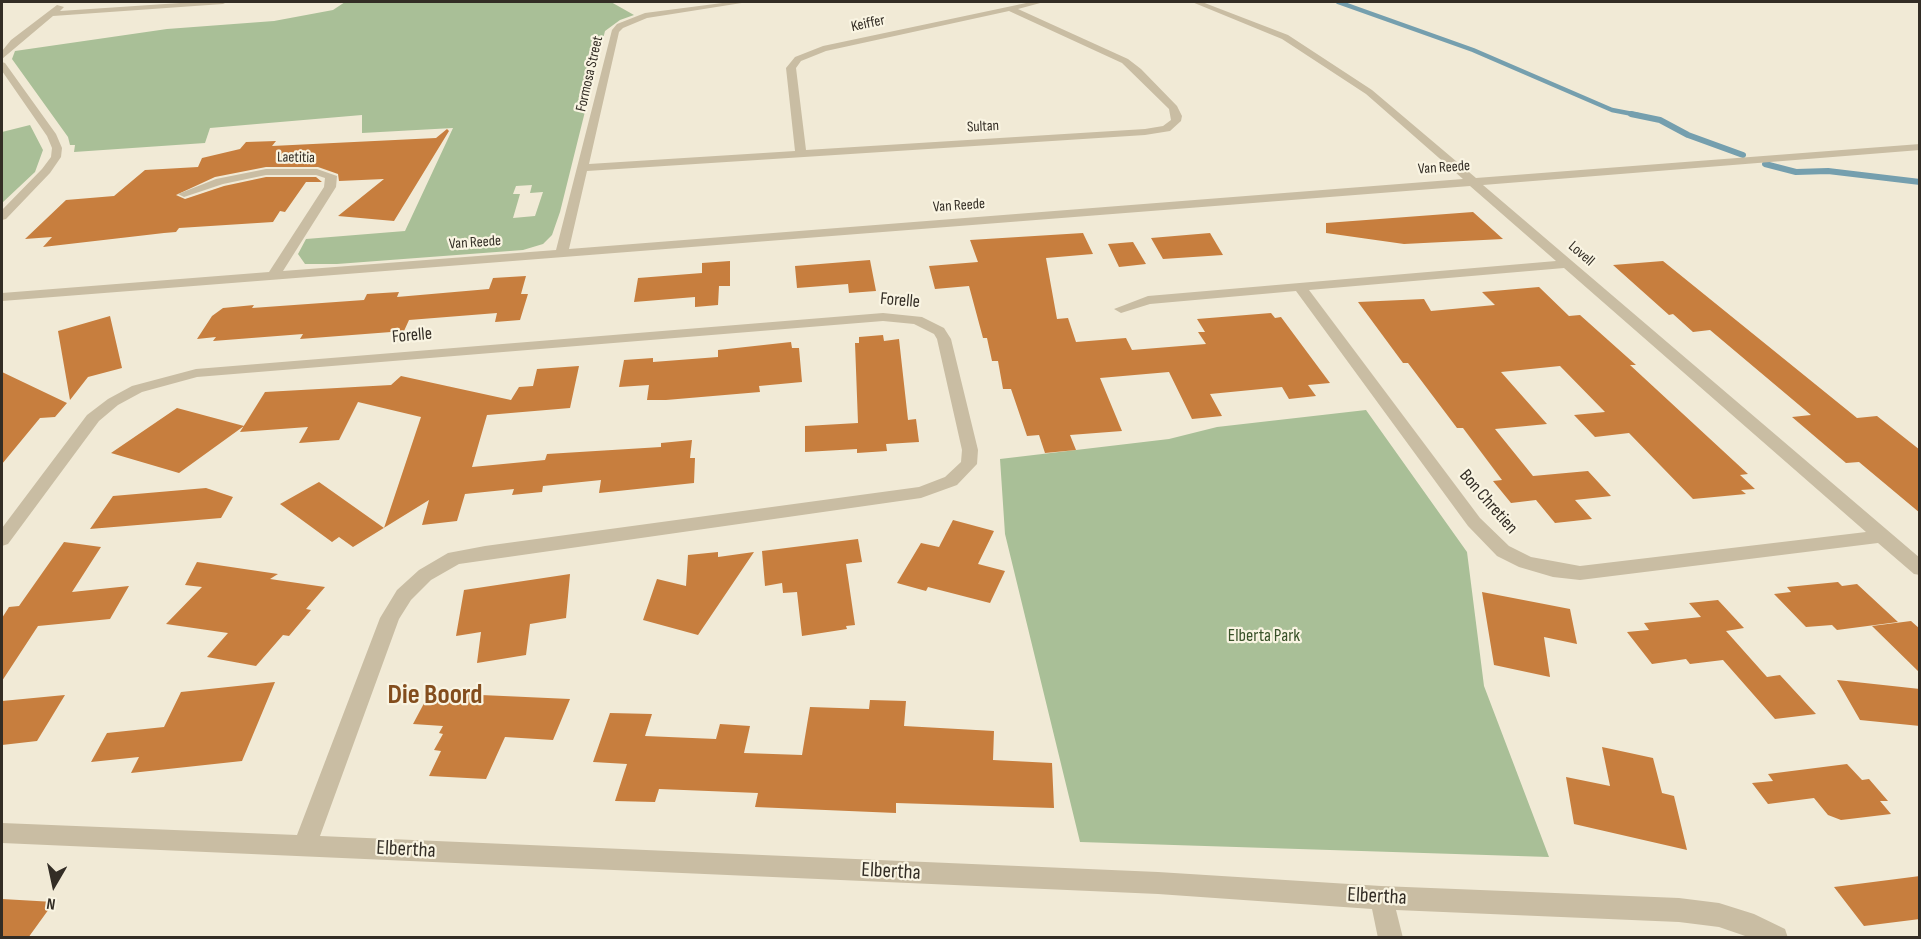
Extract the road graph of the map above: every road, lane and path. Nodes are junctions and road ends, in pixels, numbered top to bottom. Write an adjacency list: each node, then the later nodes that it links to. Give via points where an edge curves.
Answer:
1 (68, 2): 7 (street)
2 (223, 2): 7 (street)
3 (744, 2): 12 (street, Formosa Street, via 645,16 620,26 615,32)
4 (1040, 2): 6 (street, Keiffer)
5 (1196, 2): 13 (street, Lovell, via 1286,37 1332,66 1420,133)
6 (1011, 9): 11 (street, Keiffer, via 823,49 798,59 791,68); 11 (street, Sultan, via 1125,61 1173,108 1176,121 1167,129 1145,132)
7 (52, 14): 8 (street, via 14,42)
8 (2, 56)
9 (2, 65): 15 (street, via 57,148 46,171)
10 (1920, 148): 13 (street, Van Reede)
11 (801, 153): 12 (street, Sultan)
12 (582, 168): 16 (street, Formosa Street)
13 (1475, 182): 16 (street, Van Reede); 17 (street, Lovell)
14 (183, 194): 18 (street, Laetitia, via 220,181 266,172 317,172 332,176 330,187)
15 (2, 216)
16 (562, 253): 18 (street, Van Reede)
17 (1566, 264): 19 (street); 22 (street, Lovell)
18 (274, 275): 20 (street, Van Reede)
19 (1300, 287): 21 (street, via 1148,300); 22 (street, Bon Chretien, via 1474,522 1503,550 1525,562 1580,573)
20 (2, 297)
21 (1120, 309)
22 (1882, 536): 24 (street, Lovell)
23 (2, 540): 26 (street, Forelle, via 93,418 137,390 196,373 883,317 917,320 939,331 970,450 969,464 951,481 921,492 485,552 454,558 425,575 404,595 390,618)
24 (1920, 569)
25 (2, 833): 26 (street, Elbertha)
26 (304, 846): 27 (street, Elbertha, via 1146,883)
27 (1381, 898): 28 (street); 29 (street, Elbertha, via 1679,910 1719,915)
28 (1391, 938)
29 (1776, 938)

